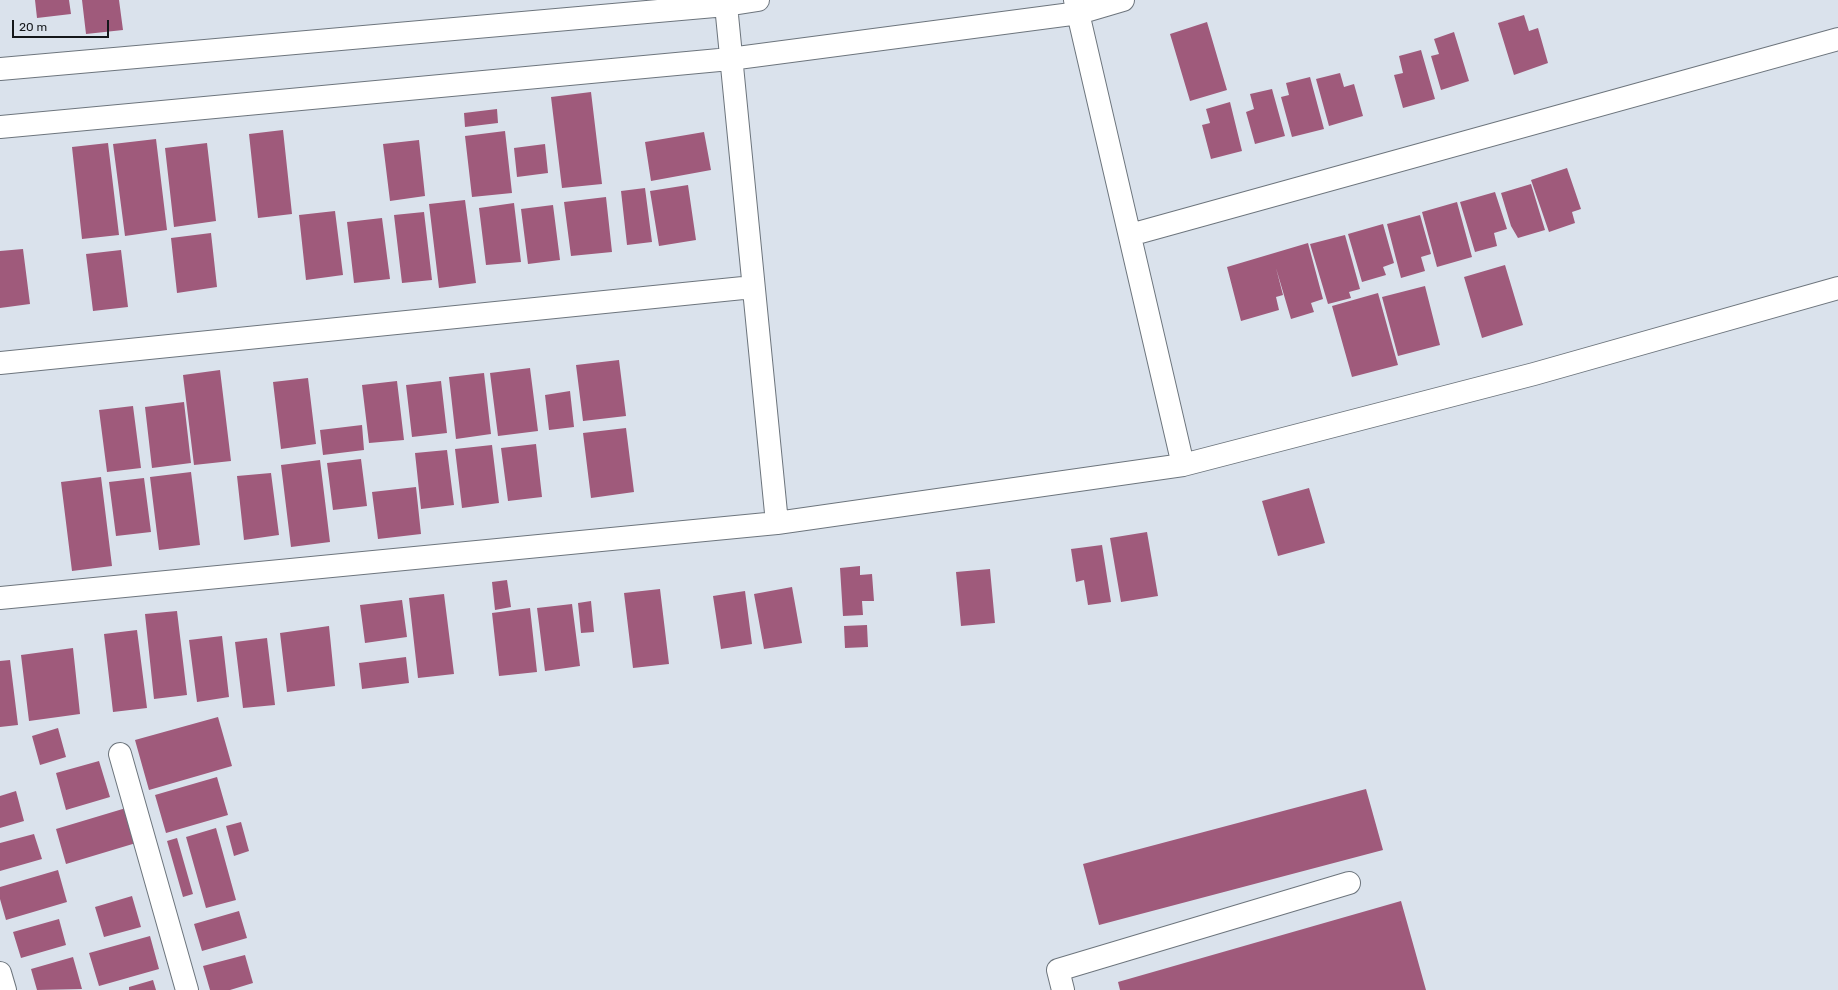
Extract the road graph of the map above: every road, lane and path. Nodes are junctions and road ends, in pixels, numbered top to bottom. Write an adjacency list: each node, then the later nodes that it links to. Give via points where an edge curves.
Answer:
1 (758, 0): 3 (street)
2 (1123, 0): 4 (street)
3 (726, 5): 6 (street); 7 (street)
4 (1077, 6): 6 (street); 9 (street)
5 (1838, 39): 9 (street)
6 (730, 59): 8 (street); 10 (street)
7 (0, 69)
8 (0, 127)
9 (1130, 235): 13 (street)
10 (752, 287): 12 (street); 14 (street)
11 (1838, 288): 13 (street, via 1534,374)
12 (0, 363)
13 (1183, 465): 14 (street)
14 (778, 523): 15 (street)
15 (0, 598)
16 (120, 754): 20 (street)
17 (1349, 883): 21 (street, via 1058,970)
18 (0, 973): 19 (street)
19 (5, 990)
20 (187, 990)
21 (1063, 990)

